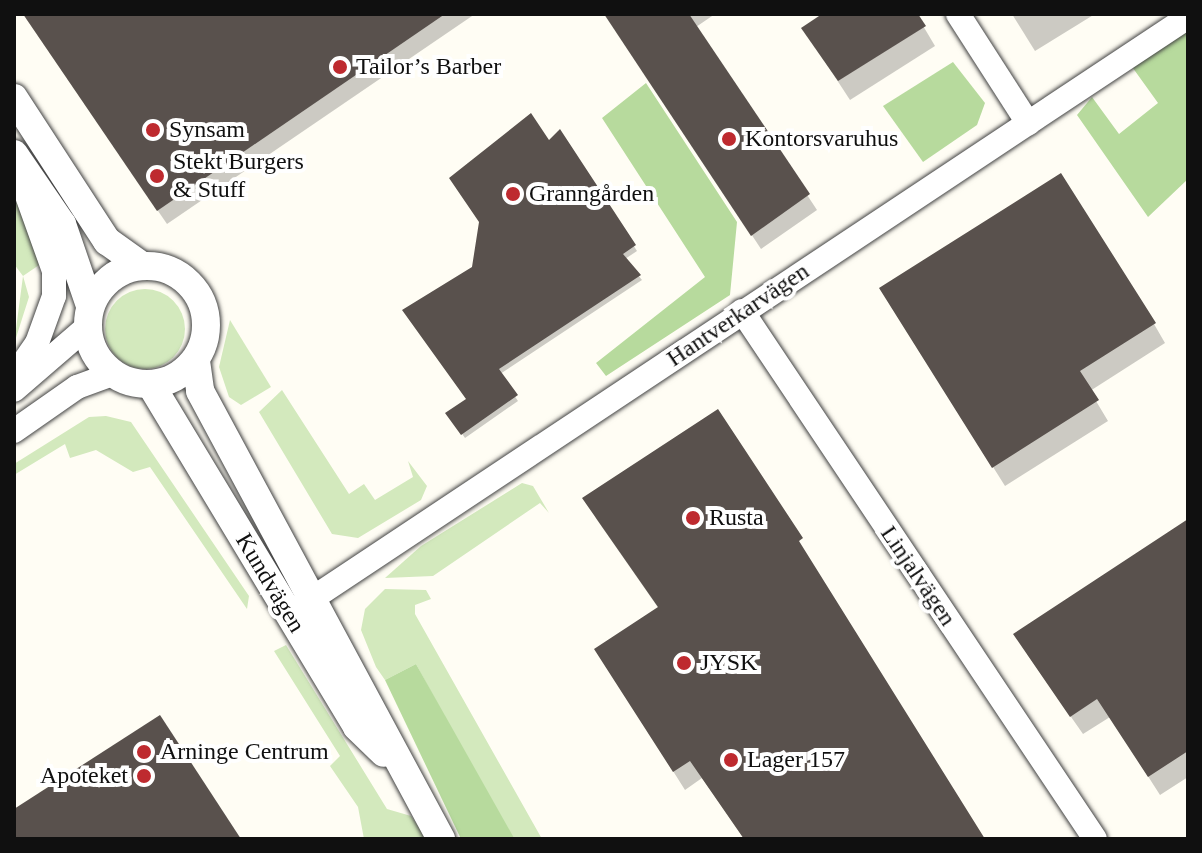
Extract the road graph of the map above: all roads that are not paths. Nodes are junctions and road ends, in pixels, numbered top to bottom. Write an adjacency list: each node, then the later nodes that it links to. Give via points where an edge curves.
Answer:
1 (958, 14): 4 (street)
2 (1188, 17): 4 (street, Hantverkarvägen)
3 (14, 98): 6 (street, via 107,241)
4 (1028, 123): 7 (street, Hantverkarvägen)
5 (14, 157): 8 (street, via 62,224); 11 (street, via 54,271 37,343)
6 (142, 266): 8 (street, via 110,277); 9 (street, via 181,276 202,301 206,332)
7 (742, 311): 15 (street, Hantverkarvägen); 19 (street, Linjalvägen)
8 (89, 317): 10 (street, via 91,347); 13 (street)
9 (196, 361): 12 (street); 15 (street, Kundvägen, via 200,391)
10 (112, 374): 12 (street); 14 (street, via 77,387)
11 (14, 376)
12 (151, 385): 16 (street, Kundvägen)
13 (14, 390)
14 (14, 431)
15 (313, 596): 16 (street, Hantverkarvägen); 17 (street, Kundvägen)
16 (289, 614): 17 (street, Kundvägen, via 357,727)
17 (402, 770): 18 (street, Kundvägen)
18 (441, 839)
19 (1095, 839)

